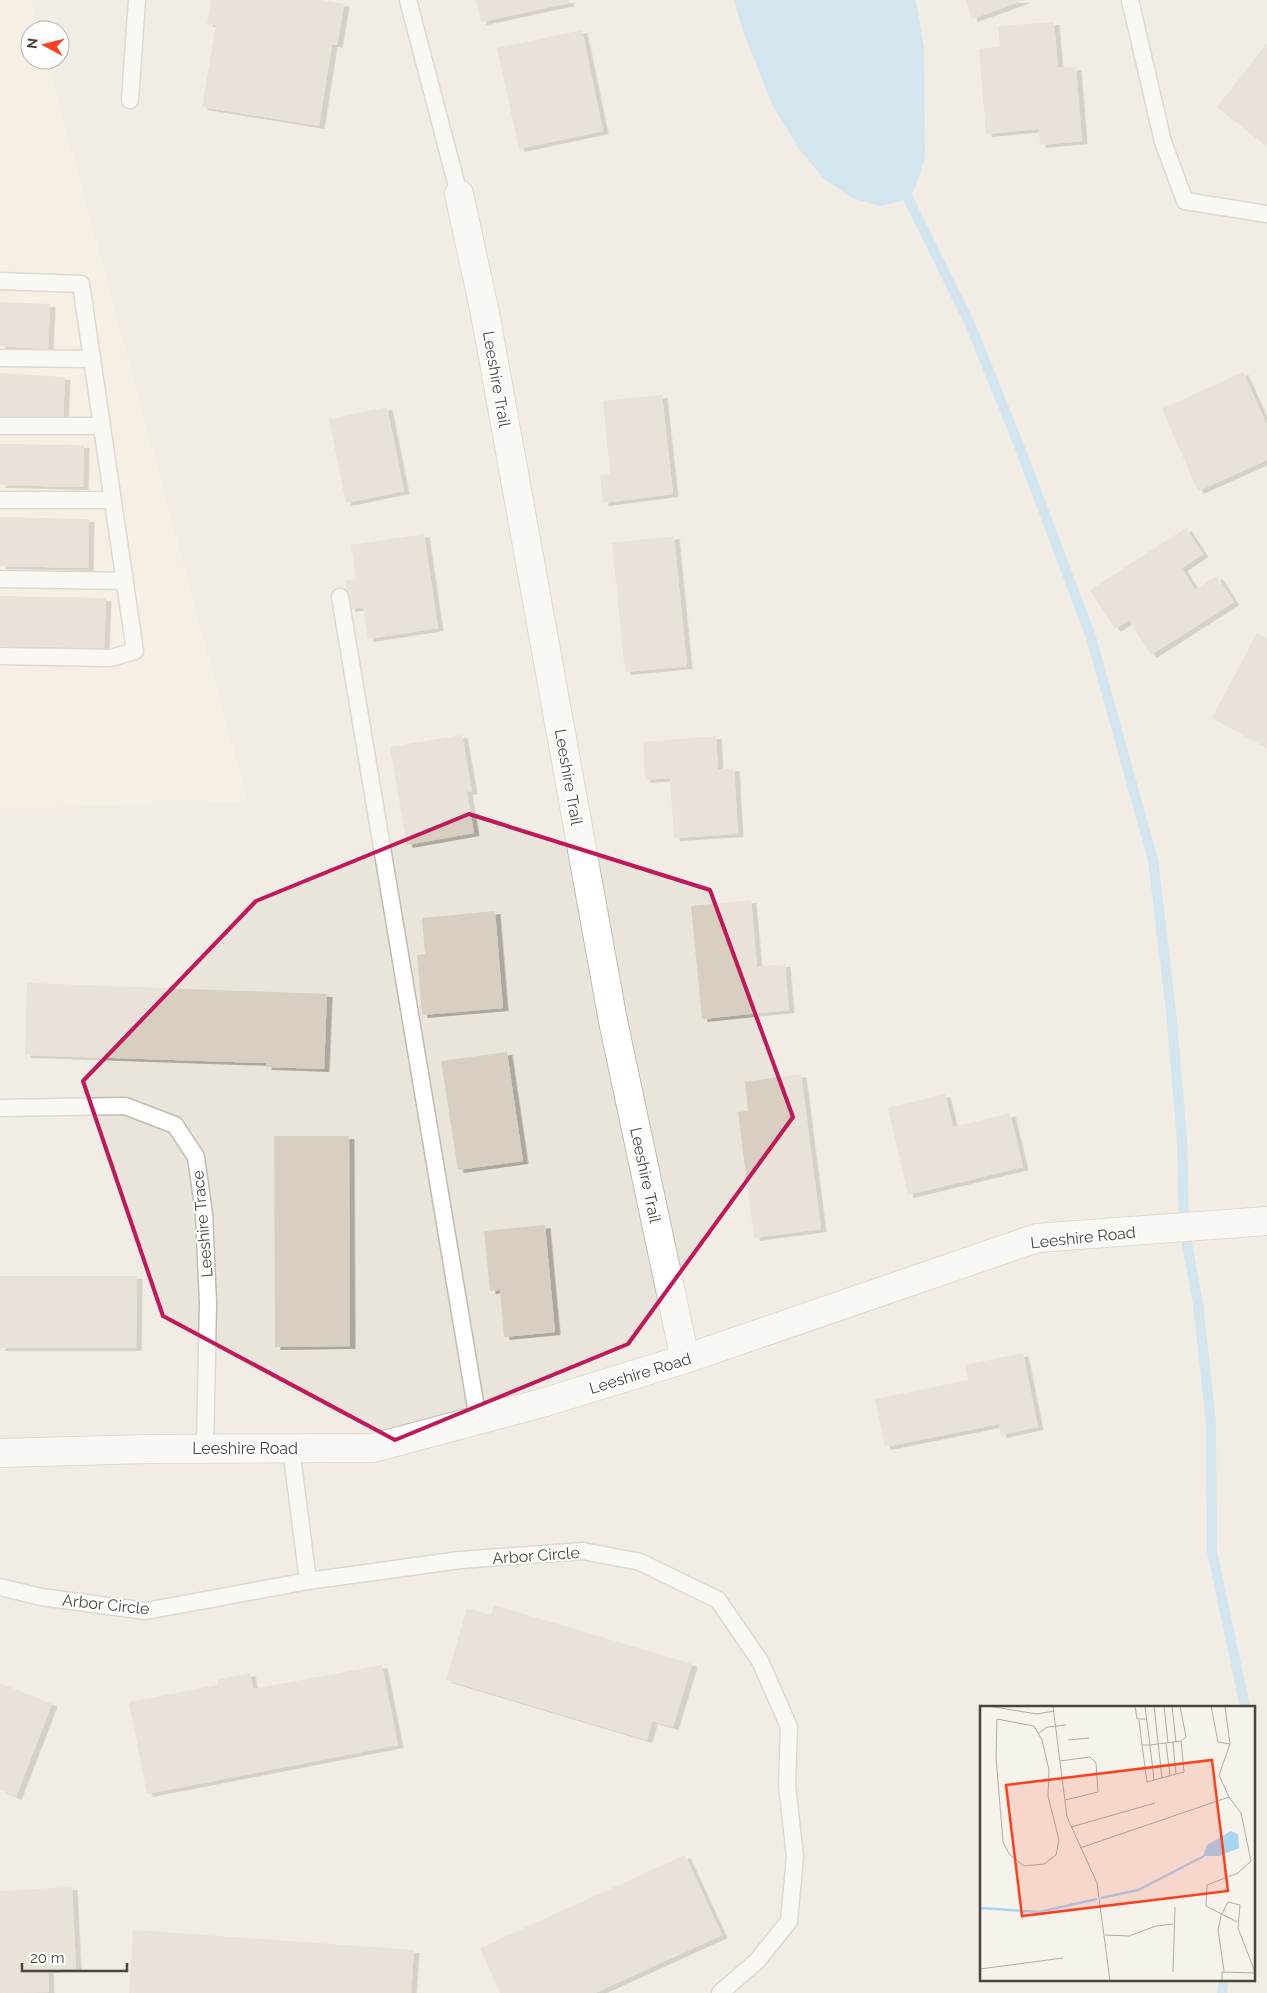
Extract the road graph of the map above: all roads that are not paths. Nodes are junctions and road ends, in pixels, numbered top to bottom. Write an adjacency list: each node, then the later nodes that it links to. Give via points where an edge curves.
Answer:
1 (137, 0): 4 (lane)
2 (408, 0): 5 (lane)
3 (1130, 0): 6 (lane, via 1163,142 1185,201)
4 (130, 100)
5 (459, 194): 20 (street, Leeshire Trail, via 487,323 613,1021)
6 (1267, 214)
7 (0, 281): 9 (lane, via 81,284)
8 (0, 358): 9 (lane)
9 (92, 359): 11 (lane)
10 (0, 426): 11 (lane)
11 (102, 426): 13 (lane)
12 (0, 500): 13 (lane)
13 (113, 500): 15 (lane)
14 (0, 579): 15 (lane)
15 (125, 581): 17 (lane, via 135,651 111,658)
16 (340, 597): 21 (lane)
17 (0, 656)
18 (0, 1108): 22 (lane, Leeshire Trace, via 125,1106 175,1125 196,1157 204,1214 208,1303)
19 (1267, 1221): 20 (street, Leeshire Road, via 1037,1238)
20 (685, 1359): 21 (street, Leeshire Road)
21 (478, 1420): 23 (street, Leeshire Road, via 373,1448)
22 (205, 1448): 23 (street, Leeshire Road); 24 (street, Leeshire Road)
23 (291, 1448): 25 (lane)
24 (0, 1453)
25 (308, 1581): 26 (lane, Arbor Circle, via 146,1611 41,1597); 27 (lane, Arbor Circle, via 460,1560 584,1551 640,1562 718,1600 760,1661 789,1727 787,1785 795,1857 789,1920 757,1961)
26 (0, 1587)
27 (720, 1993)

